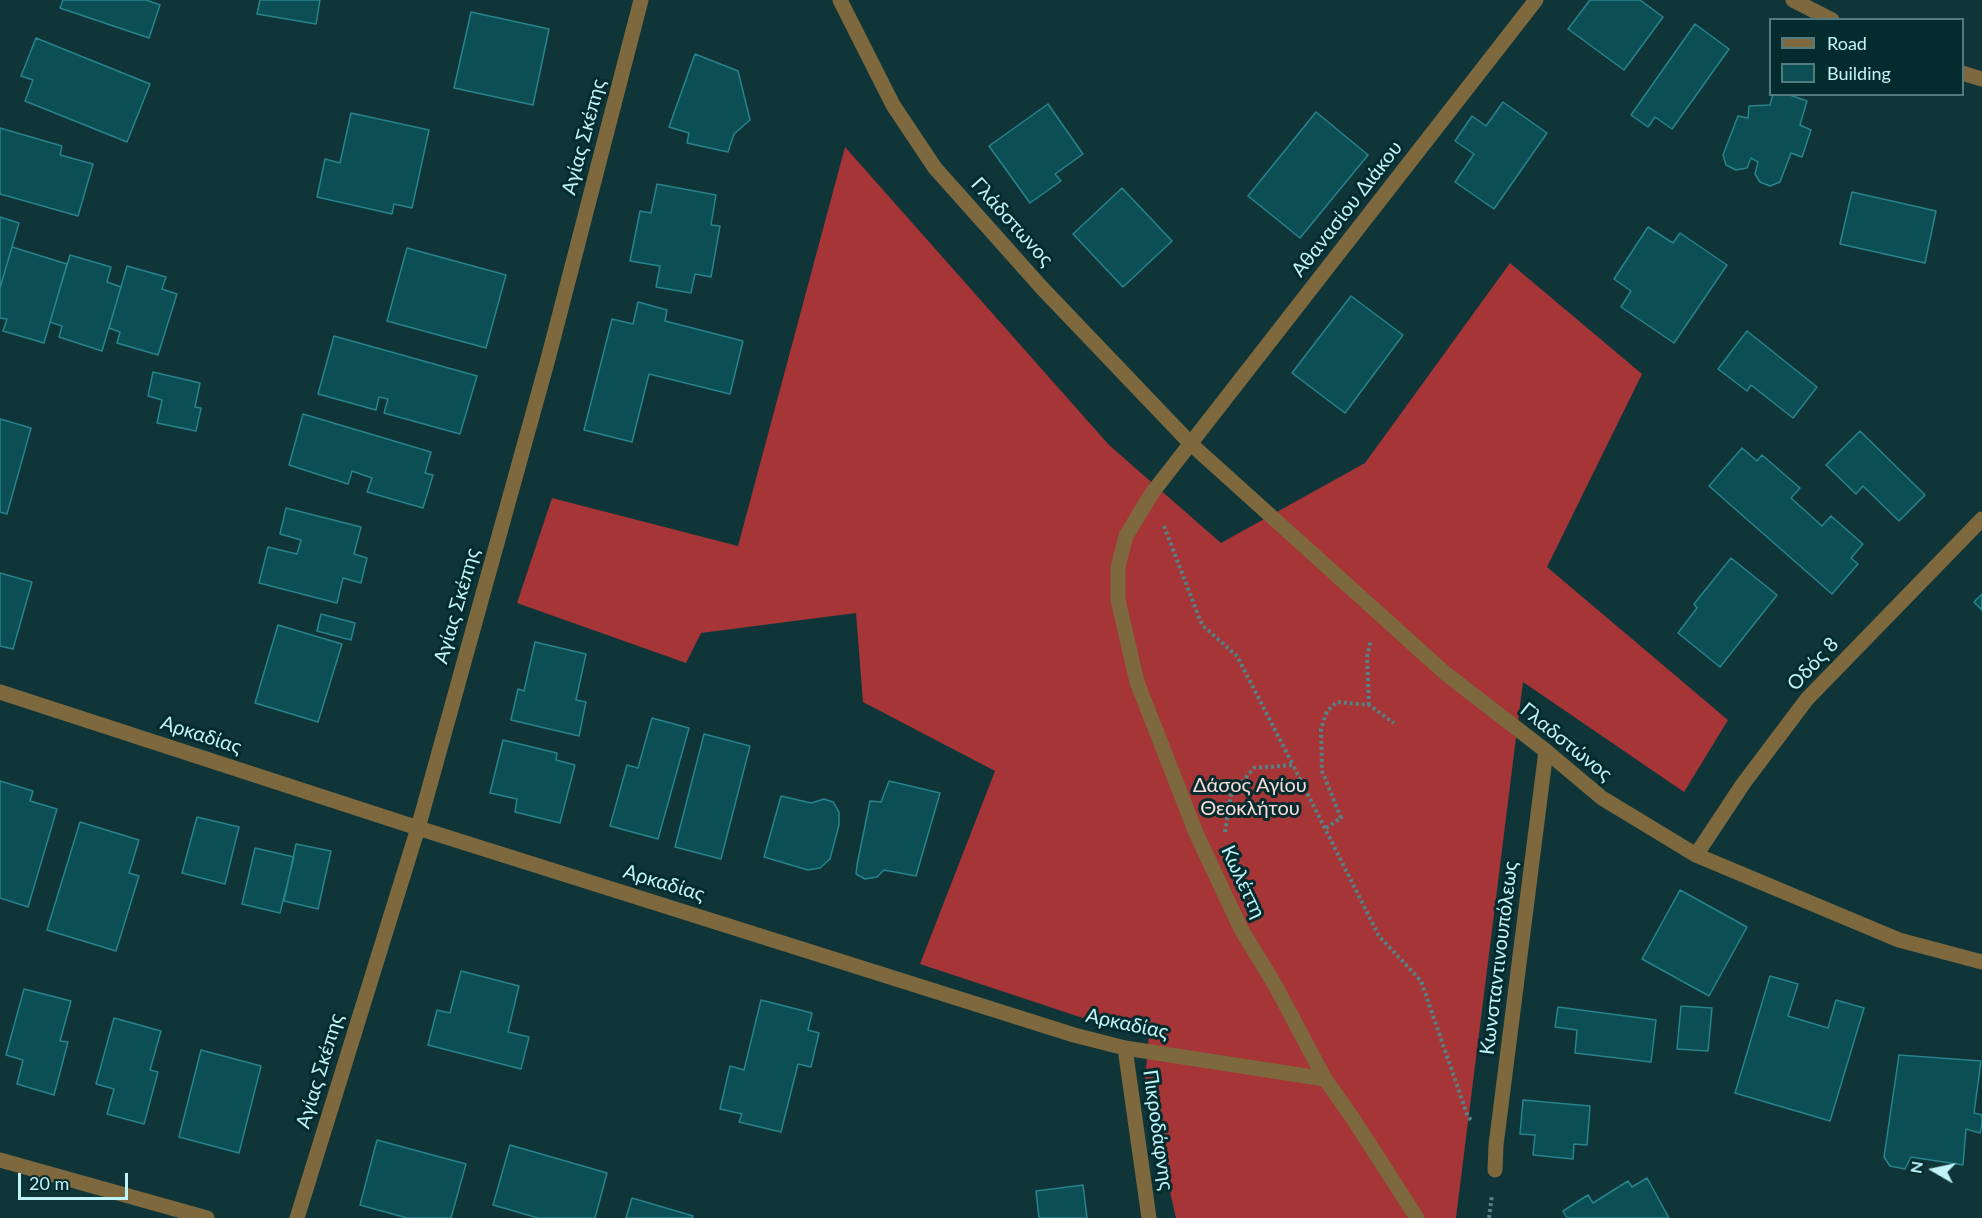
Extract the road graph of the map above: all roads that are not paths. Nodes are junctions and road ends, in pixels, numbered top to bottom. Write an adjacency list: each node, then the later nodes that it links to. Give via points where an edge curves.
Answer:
1 (641, 0): 12 (street, Αγίας Σκέπης, via 548,359)
2 (840, 0): 8 (street, Γλάδστωνος, via 892,105 935,168 1042,288)
3 (1536, 0): 8 (street, Αθανασίου Διάκου)
4 (1793, 0): 5 (street)
5 (1828, 18)
6 (1964, 74): 7 (street)
7 (1982, 79)
8 (1191, 444): 11 (street, Γλαδστώνος, via 1445,673); 16 (street, Κωλέττη, via 1152,493 1126,536 1118,567 1118,600 1137,682 1196,833 1240,929 1275,985)
9 (1982, 519): 13 (street, Οδός 8, via 1807,699)
10 (0, 692): 12 (street, Αρκαδίας)
11 (1546, 750): 13 (street, Γλαδστώνος, via 1602,798); 18 (street, Κωνσταντινουπόλεως)
12 (418, 828): 15 (street, Αρκαδίας); 20 (street, Αγίας Σκέπης)
13 (1696, 855): 14 (street, Γλαδστώνος, via 1899,940)
14 (1982, 962)
15 (1125, 1048): 16 (street, Αρκαδίας); 21 (street, Πικροδάφνης)
16 (1324, 1079): 22 (street, Κωλέττη)
17 (0, 1160): 19 (street)
18 (1495, 1170)
19 (207, 1218)
20 (297, 1218)
21 (1149, 1218)
22 (1417, 1218)

